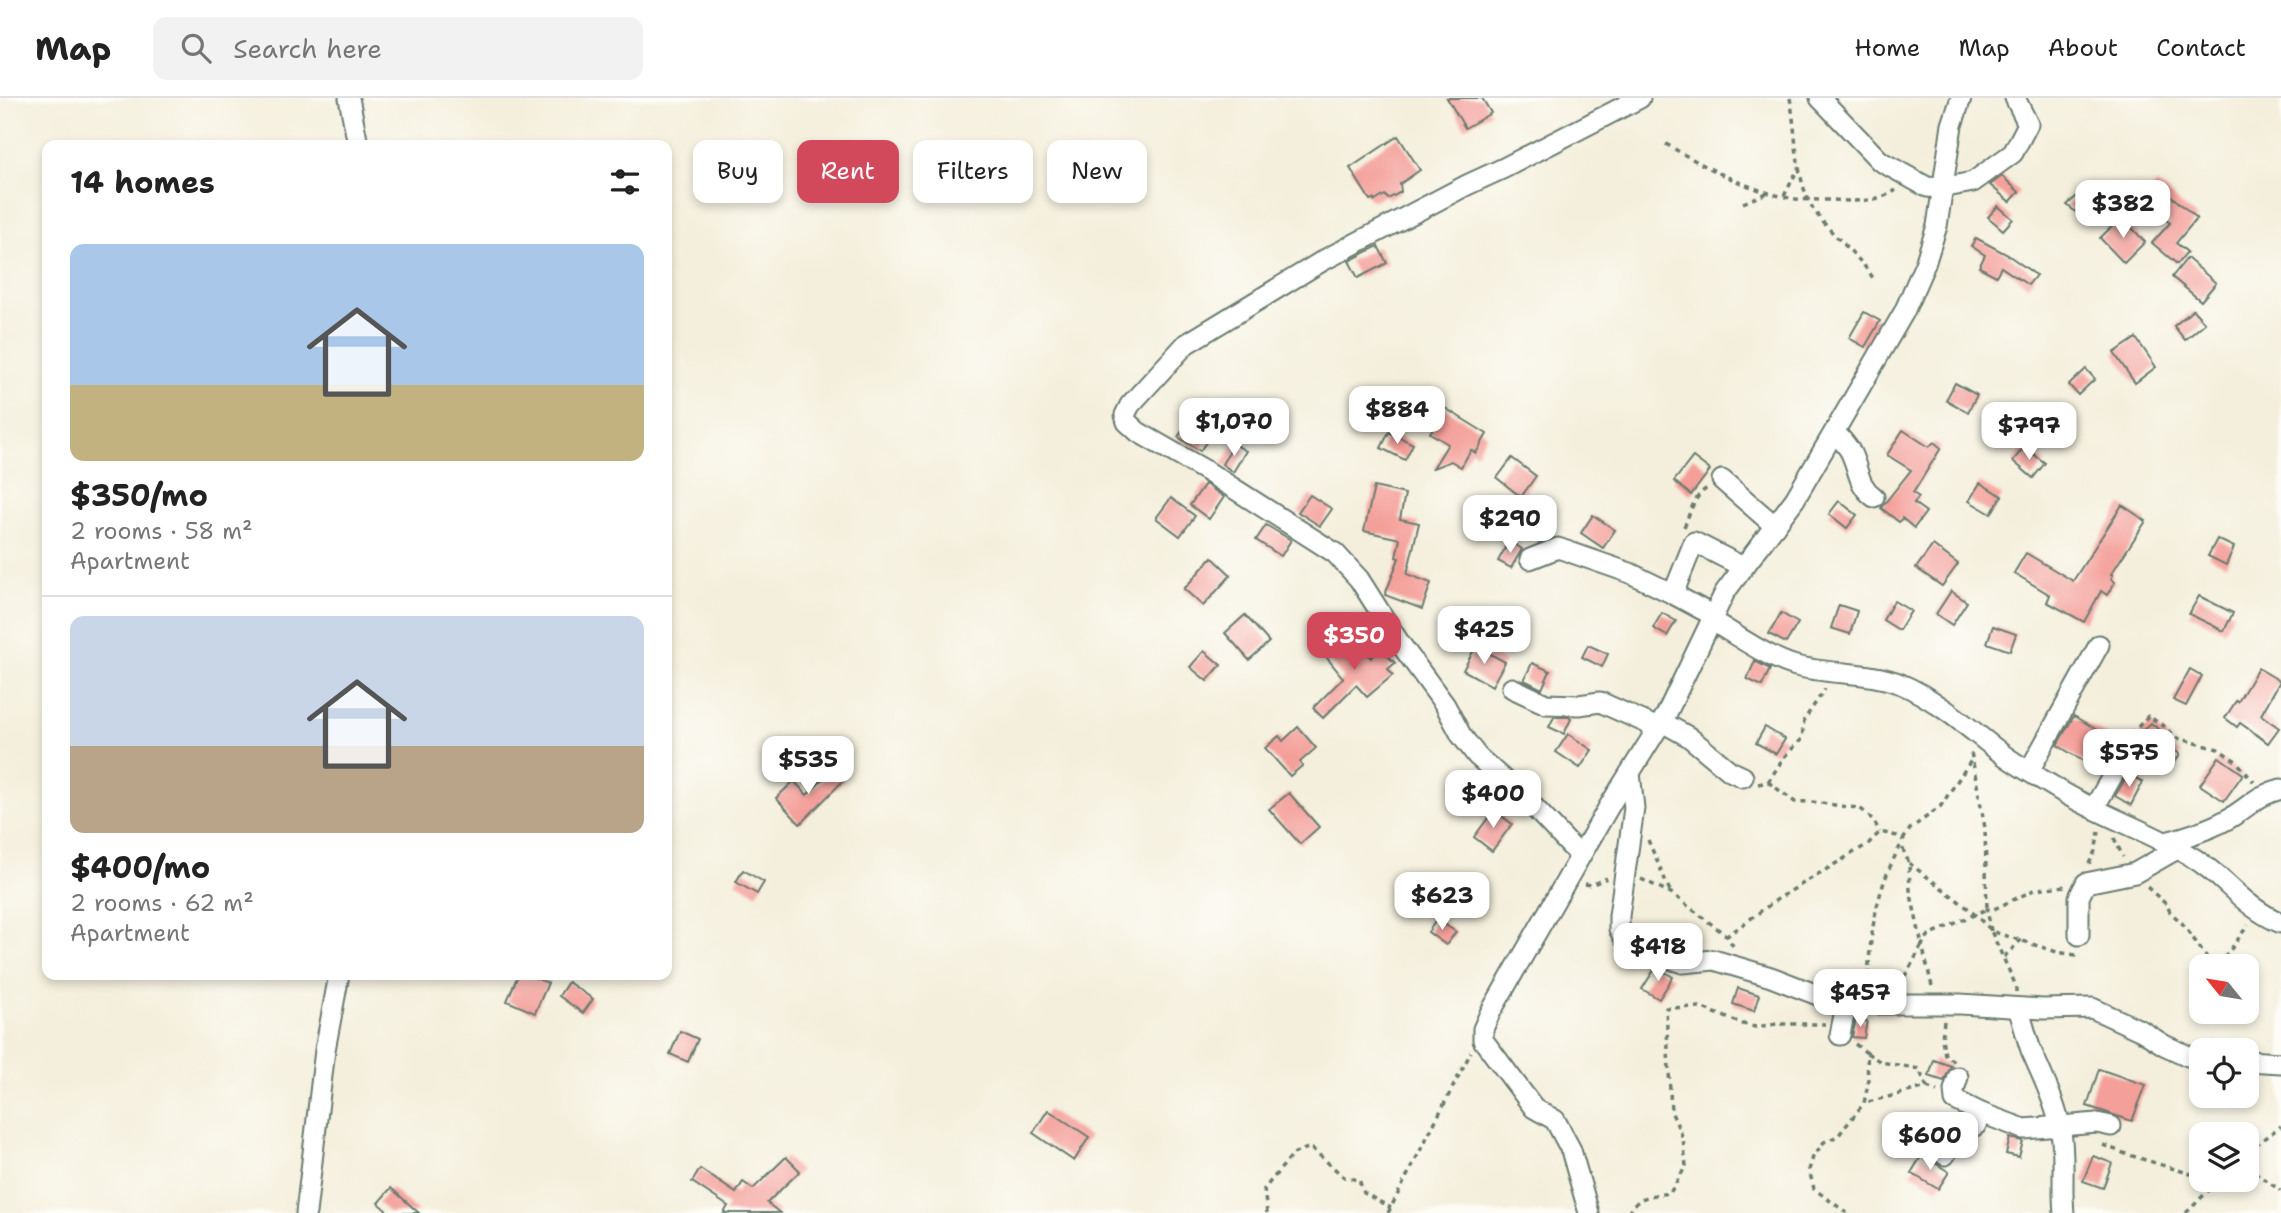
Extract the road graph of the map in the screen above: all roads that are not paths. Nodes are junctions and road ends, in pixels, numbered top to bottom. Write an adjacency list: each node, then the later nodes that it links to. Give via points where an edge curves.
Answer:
1 (349, 98): 6 (street)
2 (1640, 98): 26 (street, via 1370,235 1186,344 1125,415 1138,432 1335,553 1359,579 1477,756)
3 (1820, 98): 7 (street, via 1880,161 1927,187)
4 (1961, 98): 7 (street)
5 (2015, 98): 7 (street, via 2028,124 2012,153 1973,182)
6 (357, 140)
7 (1941, 188): 8 (street, via 1926,264 1904,312)
8 (1835, 432): 10 (street, via 1850,452 1866,492); 11 (street)
9 (1721, 480): 11 (street)
10 (1874, 497)
11 (1774, 526): 13 (street)
12 (1530, 559): 14 (street, via 1558,548 1630,573)
13 (1743, 567): 14 (street, via 1694,542); 15 (street)
14 (1673, 594): 15 (street)
15 (1713, 619): 18 (street); 20 (street, via 1781,661 1900,684 1955,716)
16 (2099, 645): 20 (street)
17 (1512, 688): 18 (street, via 1546,704 1600,702)
18 (1660, 725): 21 (street); 22 (street, via 1689,737)
19 (2132, 742): 24 (street)
20 (2029, 771): 24 (street)
21 (1630, 773): 26 (street); 30 (street, via 1634,808 1619,929 1624,938 1633,946 1683,962 1714,960)
22 (1743, 777)
23 (2272, 791): 25 (street, via 2232,817)
24 (2100, 815): 25 (street)
25 (2172, 846): 27 (street, via 2213,872 2257,911); 28 (street, via 2136,873 2086,883 2079,897)
26 (1580, 856): 42 (street, via 1490,1013 1483,1040 1534,1108 1555,1120 1571,1150)
27 (2281, 923)
28 (2079, 935)
29 (338, 980): 41 (street)
30 (1846, 1004): 31 (street); 32 (street)
31 (2018, 1008): 33 (street, via 2092,1008); 39 (street)
32 (1840, 1035)
33 (2189, 1056)
34 (2259, 1062): 35 (street)
35 (2281, 1063)
36 (1958, 1077): 37 (street, via 1955,1100)
37 (1981, 1113): 39 (street, via 2024,1129); 40 (street, via 1976,1125 1955,1138)
38 (2111, 1126): 39 (street)
39 (2060, 1127): 43 (street)
40 (1945, 1155)
41 (306, 1213)
42 (1589, 1213)
43 (2064, 1213)

